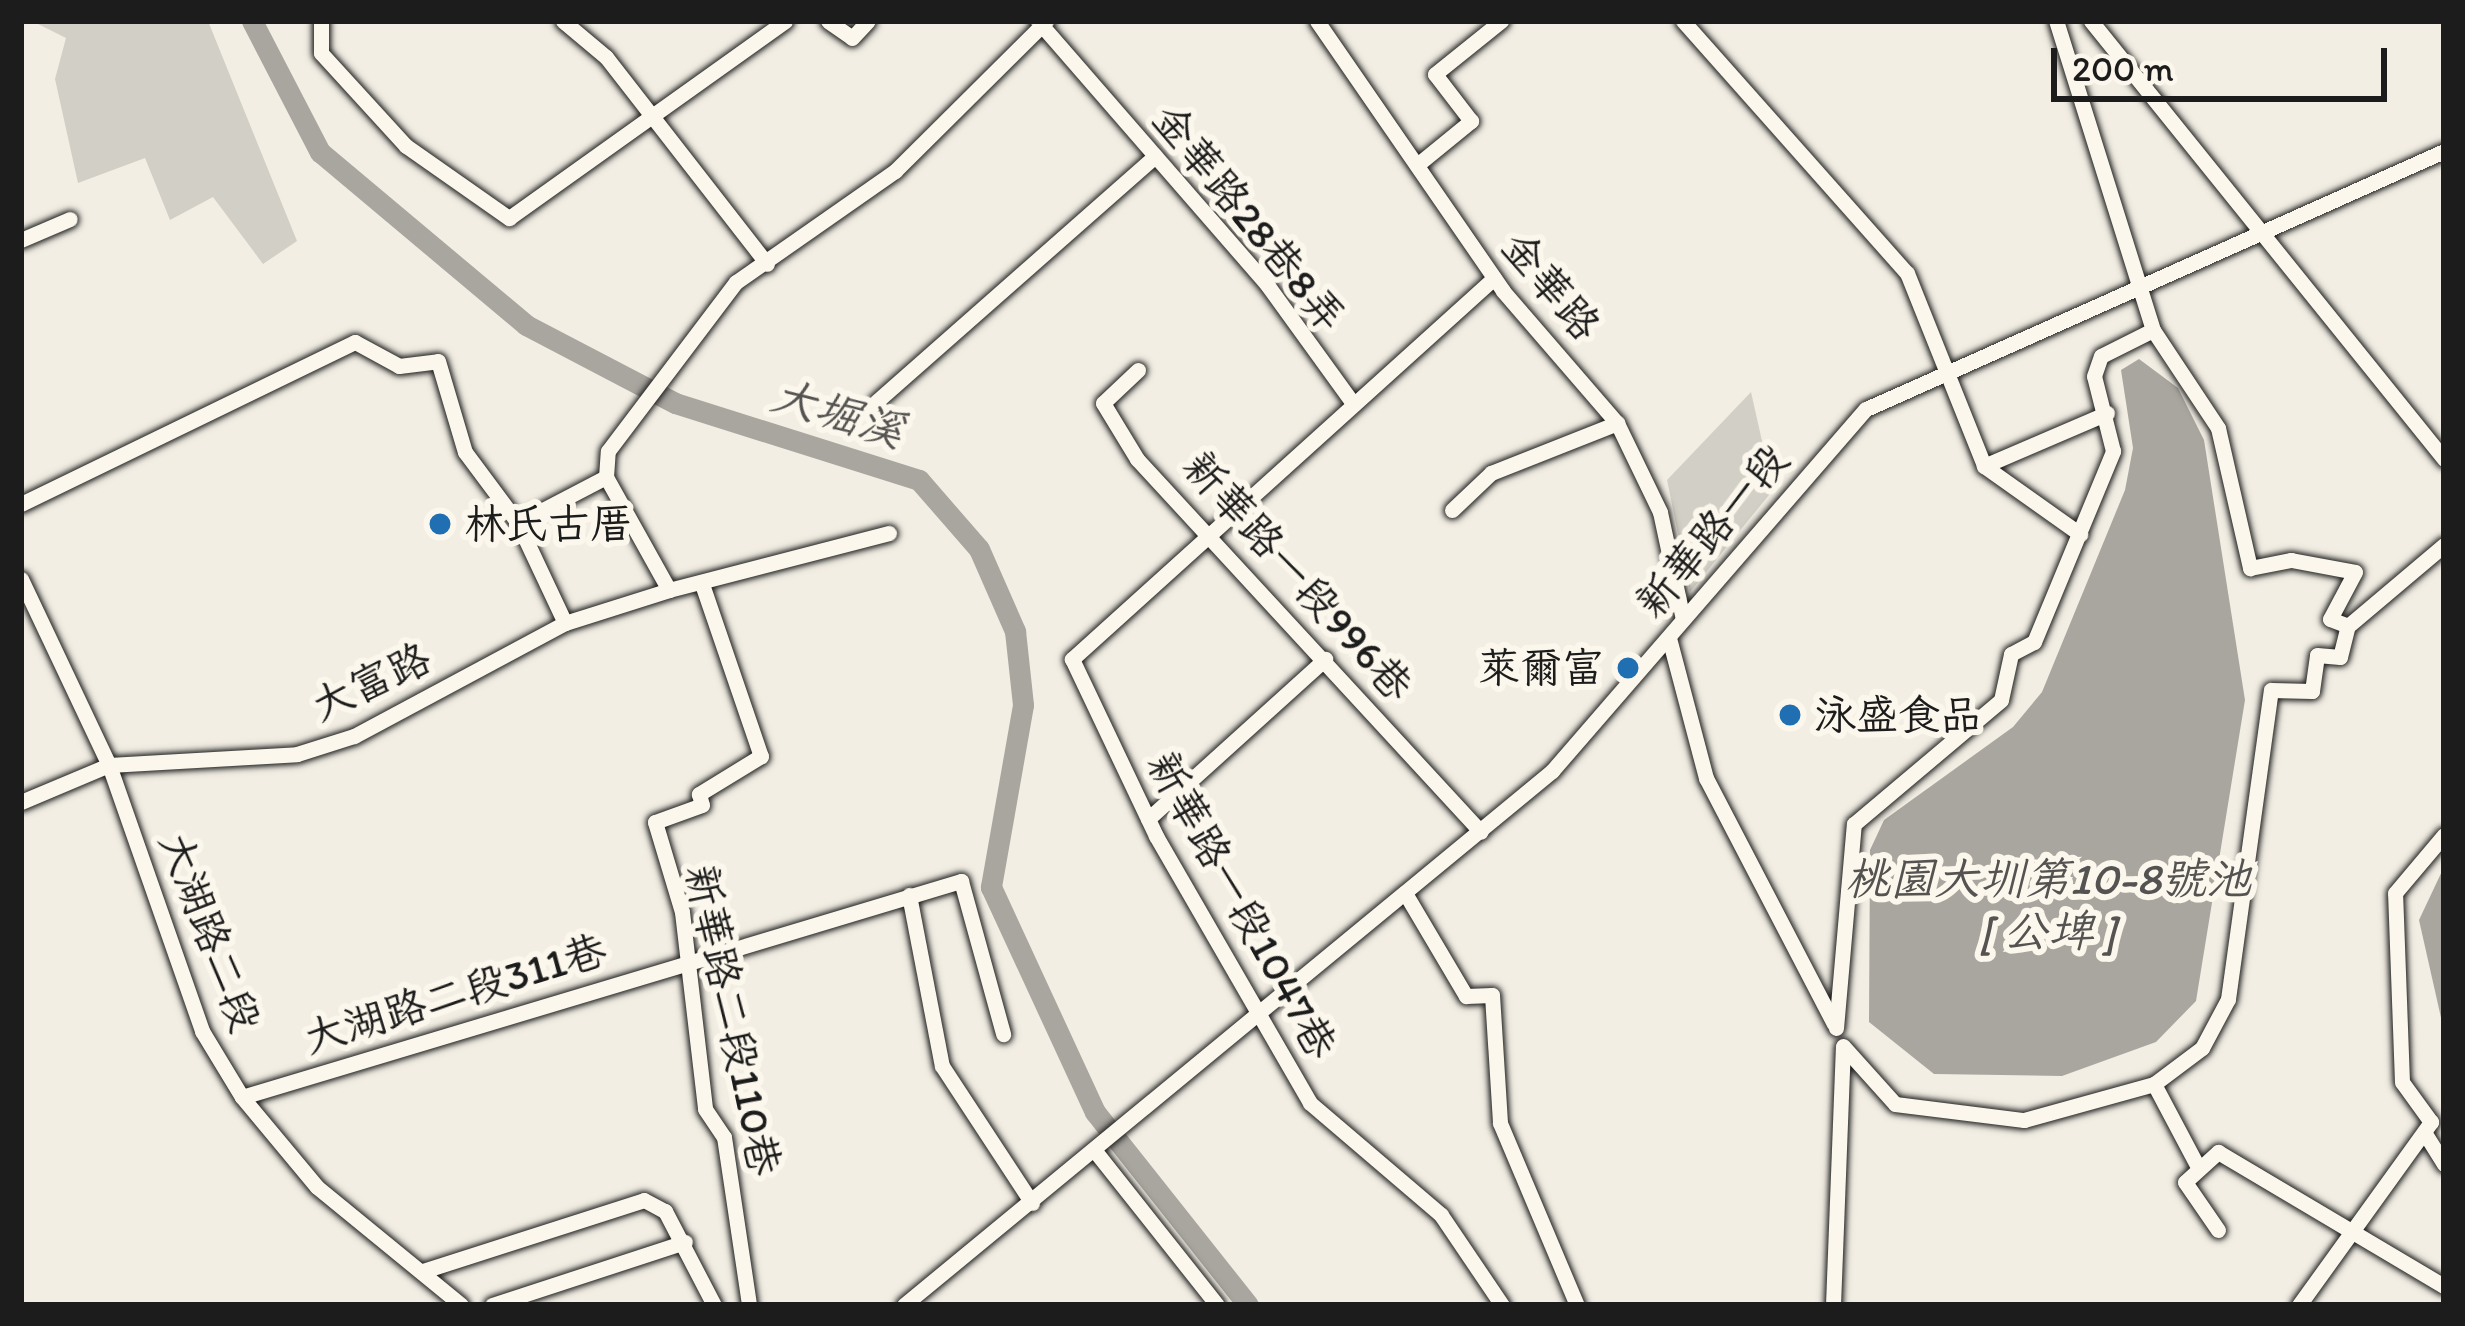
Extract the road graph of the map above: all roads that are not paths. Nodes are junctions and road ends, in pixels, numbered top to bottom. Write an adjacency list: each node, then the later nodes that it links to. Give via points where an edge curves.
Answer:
1 (321, 21): 12 (street, via 321,53 406,146 505,217)
2 (563, 21): 12 (street, via 606,57)
3 (785, 21): 12 (street)
4 (829, 21): 5 (street, via 852,38)
5 (868, 21)
6 (1317, 21): 15 (street, 金華路)
7 (1501, 21): 15 (street, via 1435,74 1471,122)
8 (1683, 21): 23 (street, via 1907,273)
9 (2056, 21): 21 (street, via 2111,220 2128,222)
10 (2090, 21): 17 (street)
11 (1041, 22): 14 (street, 金華路28巷8弄); 19 (street, via 896,171)
12 (644, 119): 19 (street)
13 (2444, 151): 17 (street, 新華路一段)
14 (1155, 156): 25 (street); 26 (street, 金華路28巷8弄)
15 (1417, 165): 20 (street, 金華路)
16 (70, 219): 18 (street)
17 (2260, 227): 21 (street, 新華路一段); 29 (street)
18 (21, 240)
19 (767, 263): 31 (street, via 736,282 677,356 608,451)
20 (1494, 278): 26 (street); 28 (street, 金華路)
21 (2138, 283): 22 (street); 23 (street, 新華路一段)
22 (2153, 330): 27 (street, via 2101,356 2094,376); 44 (street, via 2218,428 2250,568 2291,560 2355,572 2330,619)
23 (1942, 367): 30 (street); 42 (street, 新華路一段, via 1866,409)
24 (1138, 370): 35 (street, 新華路一段996巷, via 1103,403 1137,459)
25 (876, 402)
26 (1352, 402): 35 (street)
27 (2107, 413): 30 (street); 37 (street, via 2114,451)
28 (1617, 423): 33 (street, via 1491,473); 42 (street, 金華路, via 1660,512)
29 (2444, 459)
30 (1984, 466): 37 (street)
31 (606, 476): 34 (street); 41 (street)
32 (21, 504): 34 (street, via 355,341 399,366 438,362 465,452)
33 (1452, 510)
34 (518, 523): 43 (street)
35 (1209, 527): 46 (street, 新華路一段996巷); 49 (street, 新華路一段1047巷, via 1072,659)
36 (889, 533): 40 (street, 大富路)
37 (2080, 534): 56 (street, via 2034,642 2011,654 2001,700 1854,824)
38 (2444, 545): 44 (street)
39 (21, 579): 47 (street, 大湖路二段)
40 (704, 587): 41 (street, 大富路); 54 (street, 新華路二段110巷, via 761,756 699,794 702,805 655,822)
41 (669, 590): 43 (street, 大富路)
42 (1683, 619): 45 (street, 新華路一段)
43 (565, 623): 47 (street, 大富路, via 335,742)
44 (2348, 626): 59 (street, via 2340,657 2318,655 2312,691 2271,690 2228,999 2202,1048)
45 (1669, 638): 50 (street, 新華路一段, via 1552,771); 56 (street, via 1706,778)
46 (1325, 659): 49 (street); 50 (street, 新華路一段996巷)
47 (110, 765): 48 (street, 大富路); 60 (street, 大湖路二段, via 202,1030)
48 (21, 802)
49 (1148, 819): 55 (street, 新華路一段1047巷)
50 (1481, 832): 52 (street, 新華路一段)
51 (2444, 835): 61 (street, via 2395,893 2402,1082)
52 (1405, 893): 55 (street, 新華路一段); 78 (street, via 1466,995 1492,995 1500,1123)
53 (908, 895): 54 (street, 大湖路二段311巷); 57 (street, 大湖路二段311巷, via 961,881); 65 (street, via 943,1066)
54 (690, 961): 60 (street, 大湖路二段311巷); 74 (street, 新華路二段110巷, via 705,1109 724,1137)
55 (1257, 1015): 62 (street, 新華路一段); 77 (street, 新華路一段1047巷, via 1310,1103 1441,1215)
56 (1836, 1028): 58 (street)
57 (1003, 1034)
58 (1843, 1046): 59 (street, via 1895,1104 1933,1115 2024,1120); 79 (street)
59 (2154, 1084): 64 (street)
60 (242, 1097): 69 (street, 大湖路二段, via 317,1187)
61 (2433, 1128): 63 (street); 66 (street)
62 (1095, 1151): 65 (street, 新華路一段); 76 (street)
63 (2444, 1164)
64 (2199, 1169): 66 (street, via 2218,1152); 67 (street, via 2185,1182)
65 (1031, 1203): 75 (street, 新華路一段)
66 (2345, 1227): 70 (street); 80 (street)
67 (2218, 1230)
68 (685, 1242): 69 (street, via 665,1210 623,1200); 72 (street); 73 (street)
69 (423, 1271): 71 (street, 大湖路二段)
70 (2444, 1286)
71 (461, 1305)
72 (492, 1305)
73 (714, 1305)
74 (749, 1305)
75 (904, 1305)
76 (1217, 1305)
77 (1502, 1305)
78 (1577, 1305)
79 (1833, 1305)
80 (2299, 1305)

